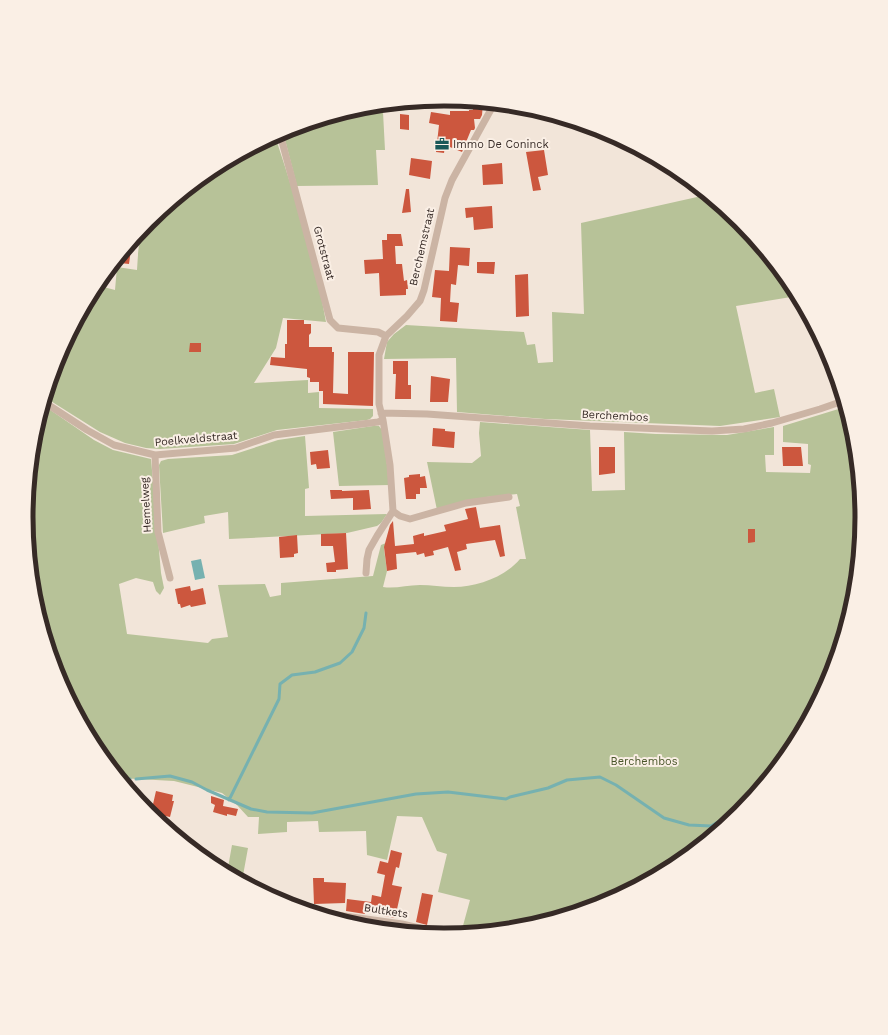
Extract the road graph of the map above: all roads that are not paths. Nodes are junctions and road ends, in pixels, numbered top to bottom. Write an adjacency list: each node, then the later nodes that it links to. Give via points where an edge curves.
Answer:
1 (491, 109): 3 (street, Berchemstraat, via 452,180 445,198 420,301)
2 (282, 140): 3 (street, Grotstraat, via 330,320 338,328 378,332)
3 (386, 336): 6 (street, Berchemstraat, via 379,355 379,396)
4 (838, 403): 6 (street, Berchembos, via 772,423 744,429 712,431 590,426 427,414)
5 (49, 405): 7 (street, Poelkveldstraat, via 114,445)
6 (382, 416): 7 (street, Poelkveldstraat, via 378,422 274,436 236,448); 9 (street, Berchemstraat, via 390,465)
7 (155, 455): 11 (street, Hemelweg, via 158,532)
8 (509, 497): 9 (street, via 466,504 410,519)
9 (393, 511): 10 (street, via 370,550)
10 (366, 573)
11 (170, 578)
12 (346, 916): 13 (street, Bultkets)
13 (419, 928)

